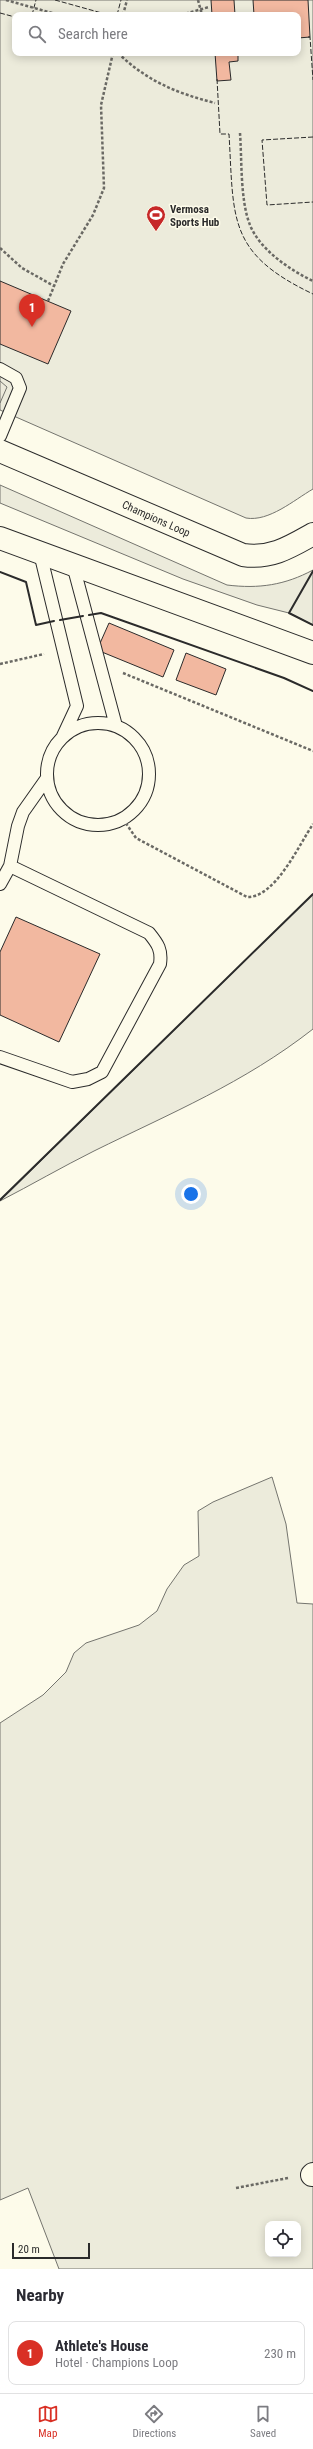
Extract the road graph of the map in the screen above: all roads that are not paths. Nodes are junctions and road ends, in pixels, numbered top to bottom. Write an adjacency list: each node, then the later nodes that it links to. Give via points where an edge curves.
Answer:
1 (0, 369): 2 (lane, via 16,378 20,388)
2 (0, 436)
3 (0, 451): 4 (street, Champions Loop, via 244,555 265,556 279,553)
4 (313, 534)
5 (0, 538): 6 (street)
6 (40, 553): 7 (street); 10 (lane, via 77,706)
7 (73, 565): 8 (street); 9 (lane)
8 (313, 653)
9 (116, 726): 10 (lane, via 101,723 87,725 73,730); 11 (lane, via 129,733 139,743 146,756 148,784 135,810 123,819 109,824 95,825 74,819 57,805 50,793)
10 (61, 739): 11 (lane, via 53,750)
11 (47, 778): 12 (lane, via 24,812 18,826)
12 (10, 866): 13 (lane); 14 (lane, via 149,933 159,945 161,955 160,964 102,1072 88,1079 72,1082)
13 (0, 884)
14 (0, 1057)

